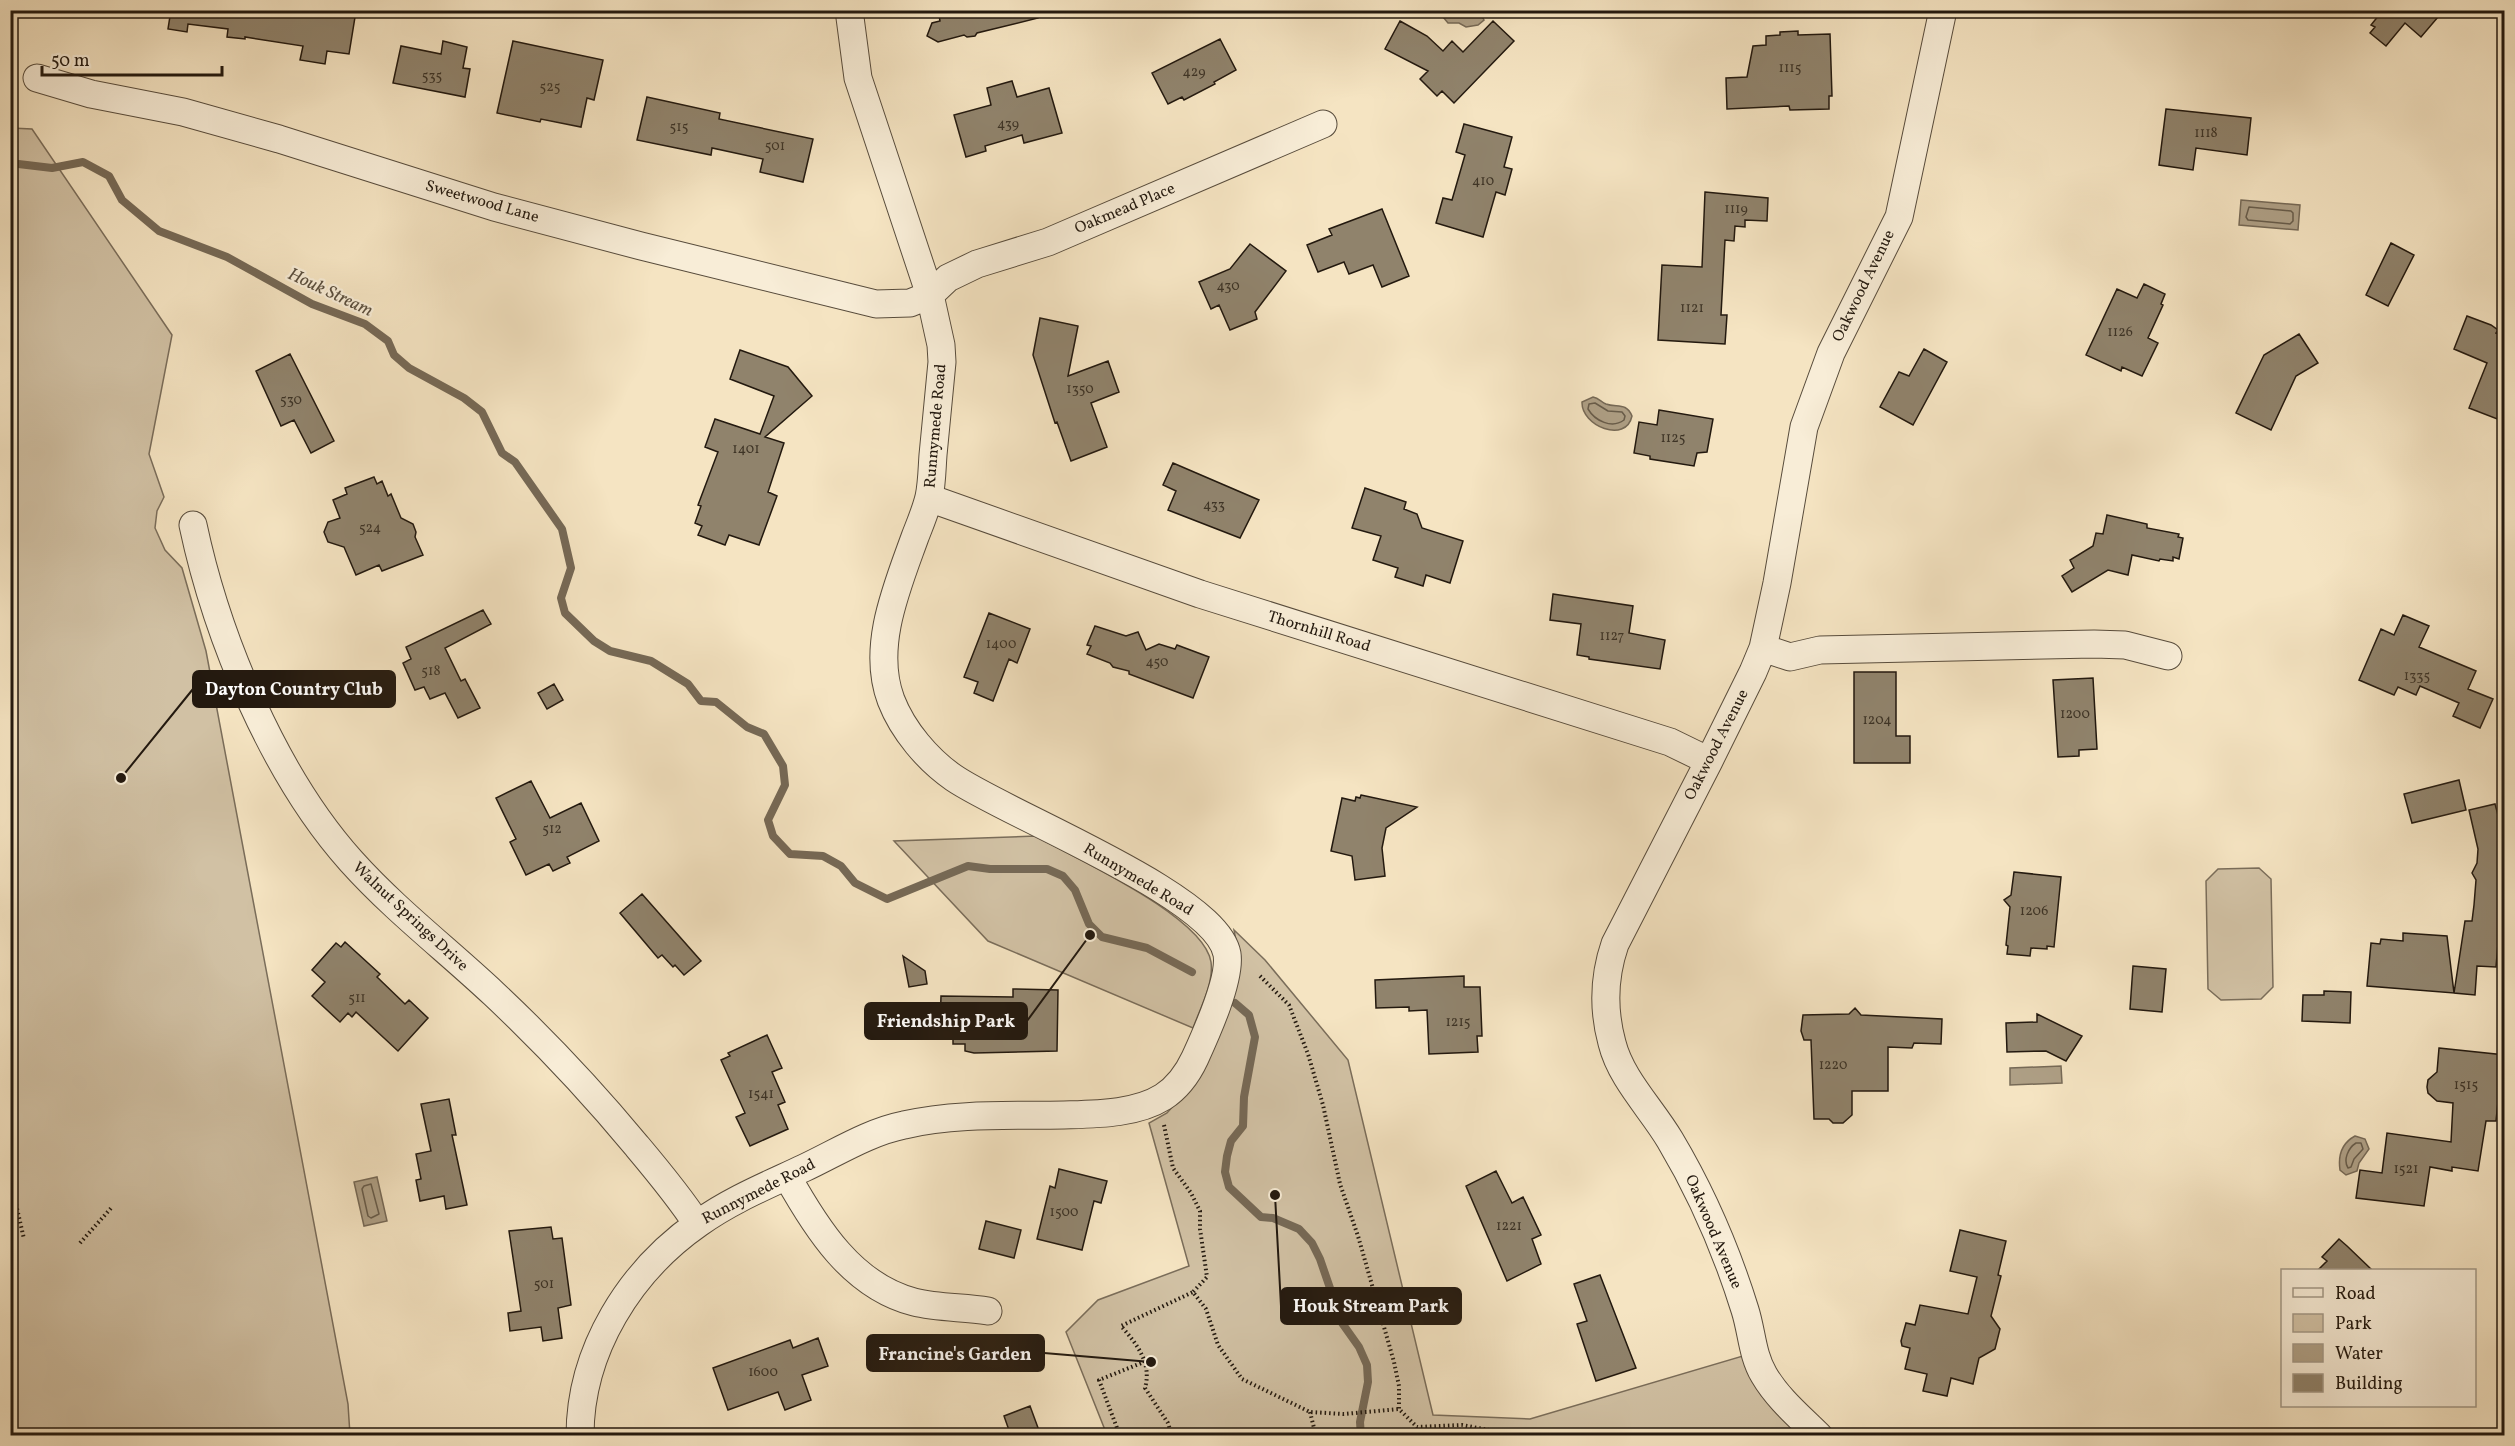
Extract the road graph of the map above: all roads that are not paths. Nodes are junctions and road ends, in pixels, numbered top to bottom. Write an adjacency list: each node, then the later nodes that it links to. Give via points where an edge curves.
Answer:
1 (849, 10): 5 (street, Runnymede Road, via 858,78)
2 (1943, 10): 8 (street, Oakwood Avenue, via 1899,217 1831,353 1804,427)
3 (37, 78): 5 (street, Sweetwood Lane, via 91,94 183,112 494,207 842,296 876,304 910,303)
4 (1323, 124): 5 (street, Oakmead Place, via 1048,242 977,264 948,278)
5 (930, 295): 6 (street, Runnymede Road, via 942,362)
6 (929, 498): 10 (street, Thornhill Road, via 1200,594 1670,742); 11 (street, Runnymede Road, via 893,600 886,642 885,675 891,700 908,732 951,776 1176,898 1210,925 1227,952 1222,991 1193,1063 1179,1084 1153,1102 1115,1112 947,1119 903,1125)
7 (193, 525): 12 (street, Walnut Springs Drive, via 229,650 256,712 321,823 388,899 492,992 579,1079 658,1171)
8 (1763, 648): 9 (street, via 1790,657 1820,650 2094,644 2125,645); 10 (street, Oakwood Avenue)
9 (2168, 656)
10 (1709, 761): 15 (street, Oakwood Avenue, via 1615,944 1606,977 1606,1020 1619,1063 1670,1139 1693,1183 1745,1311 1754,1352 1764,1374 1780,1398)
11 (787, 1176): 12 (street, Runnymede Road); 13 (street, via 811,1220 829,1243 873,1283 914,1302)
12 (697, 1224): 14 (street, Runnymede Road, via 660,1255 618,1306 591,1362 584,1387)
13 (988, 1311)
14 (580, 1436)
15 (1819, 1436)

